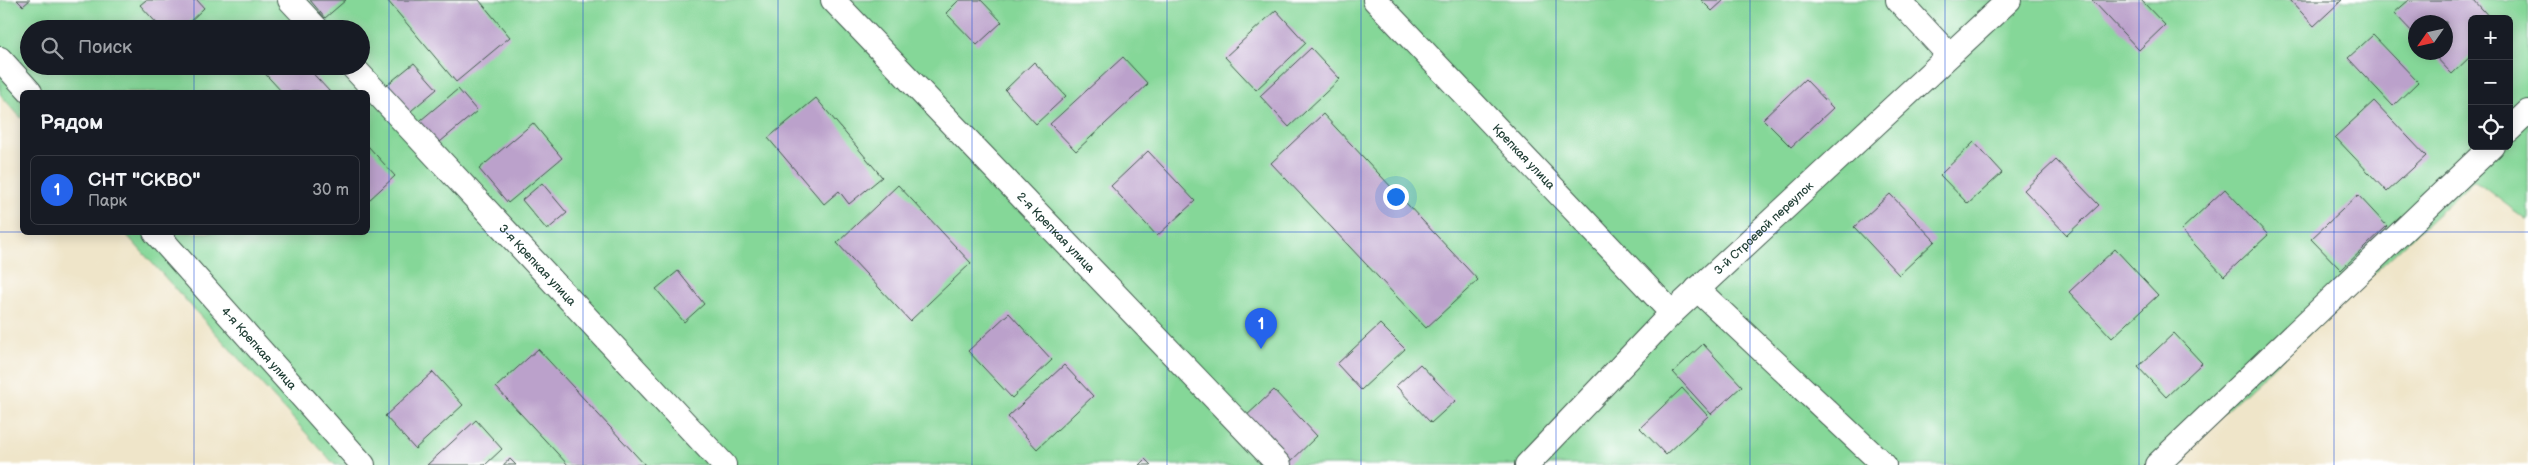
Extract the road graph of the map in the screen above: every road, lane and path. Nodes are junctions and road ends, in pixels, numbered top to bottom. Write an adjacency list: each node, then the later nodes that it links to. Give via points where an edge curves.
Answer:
1 (290, 0): 6 (lane)
2 (833, 0): 19 (lane, 2-я Крепкая улица)
3 (1375, 0): 16 (lane, Крепкая улица)
4 (1898, 0): 7 (lane)
5 (2009, 0): 7 (lane, 3-й Строевой переулок)
6 (309, 20)
7 (1949, 55): 15 (lane, 3-й Строевой переулок)
8 (0, 59): 10 (lane)
9 (360, 75): 18 (lane, 3-я Крепкая улица)
10 (28, 90)
11 (2528, 112): 12 (lane)
12 (2513, 126)
13 (2488, 150): 22 (lane)
14 (158, 235): 17 (lane, 4-я Крепкая улица)
15 (1697, 289): 16 (lane, 3-й Строевой переулок); 21 (lane)
16 (1672, 313): 20 (lane, 3-й Строевой переулок)
17 (363, 465)
18 (724, 465)
19 (1279, 465)
20 (1527, 465)
21 (1884, 465)
22 (2157, 465)

